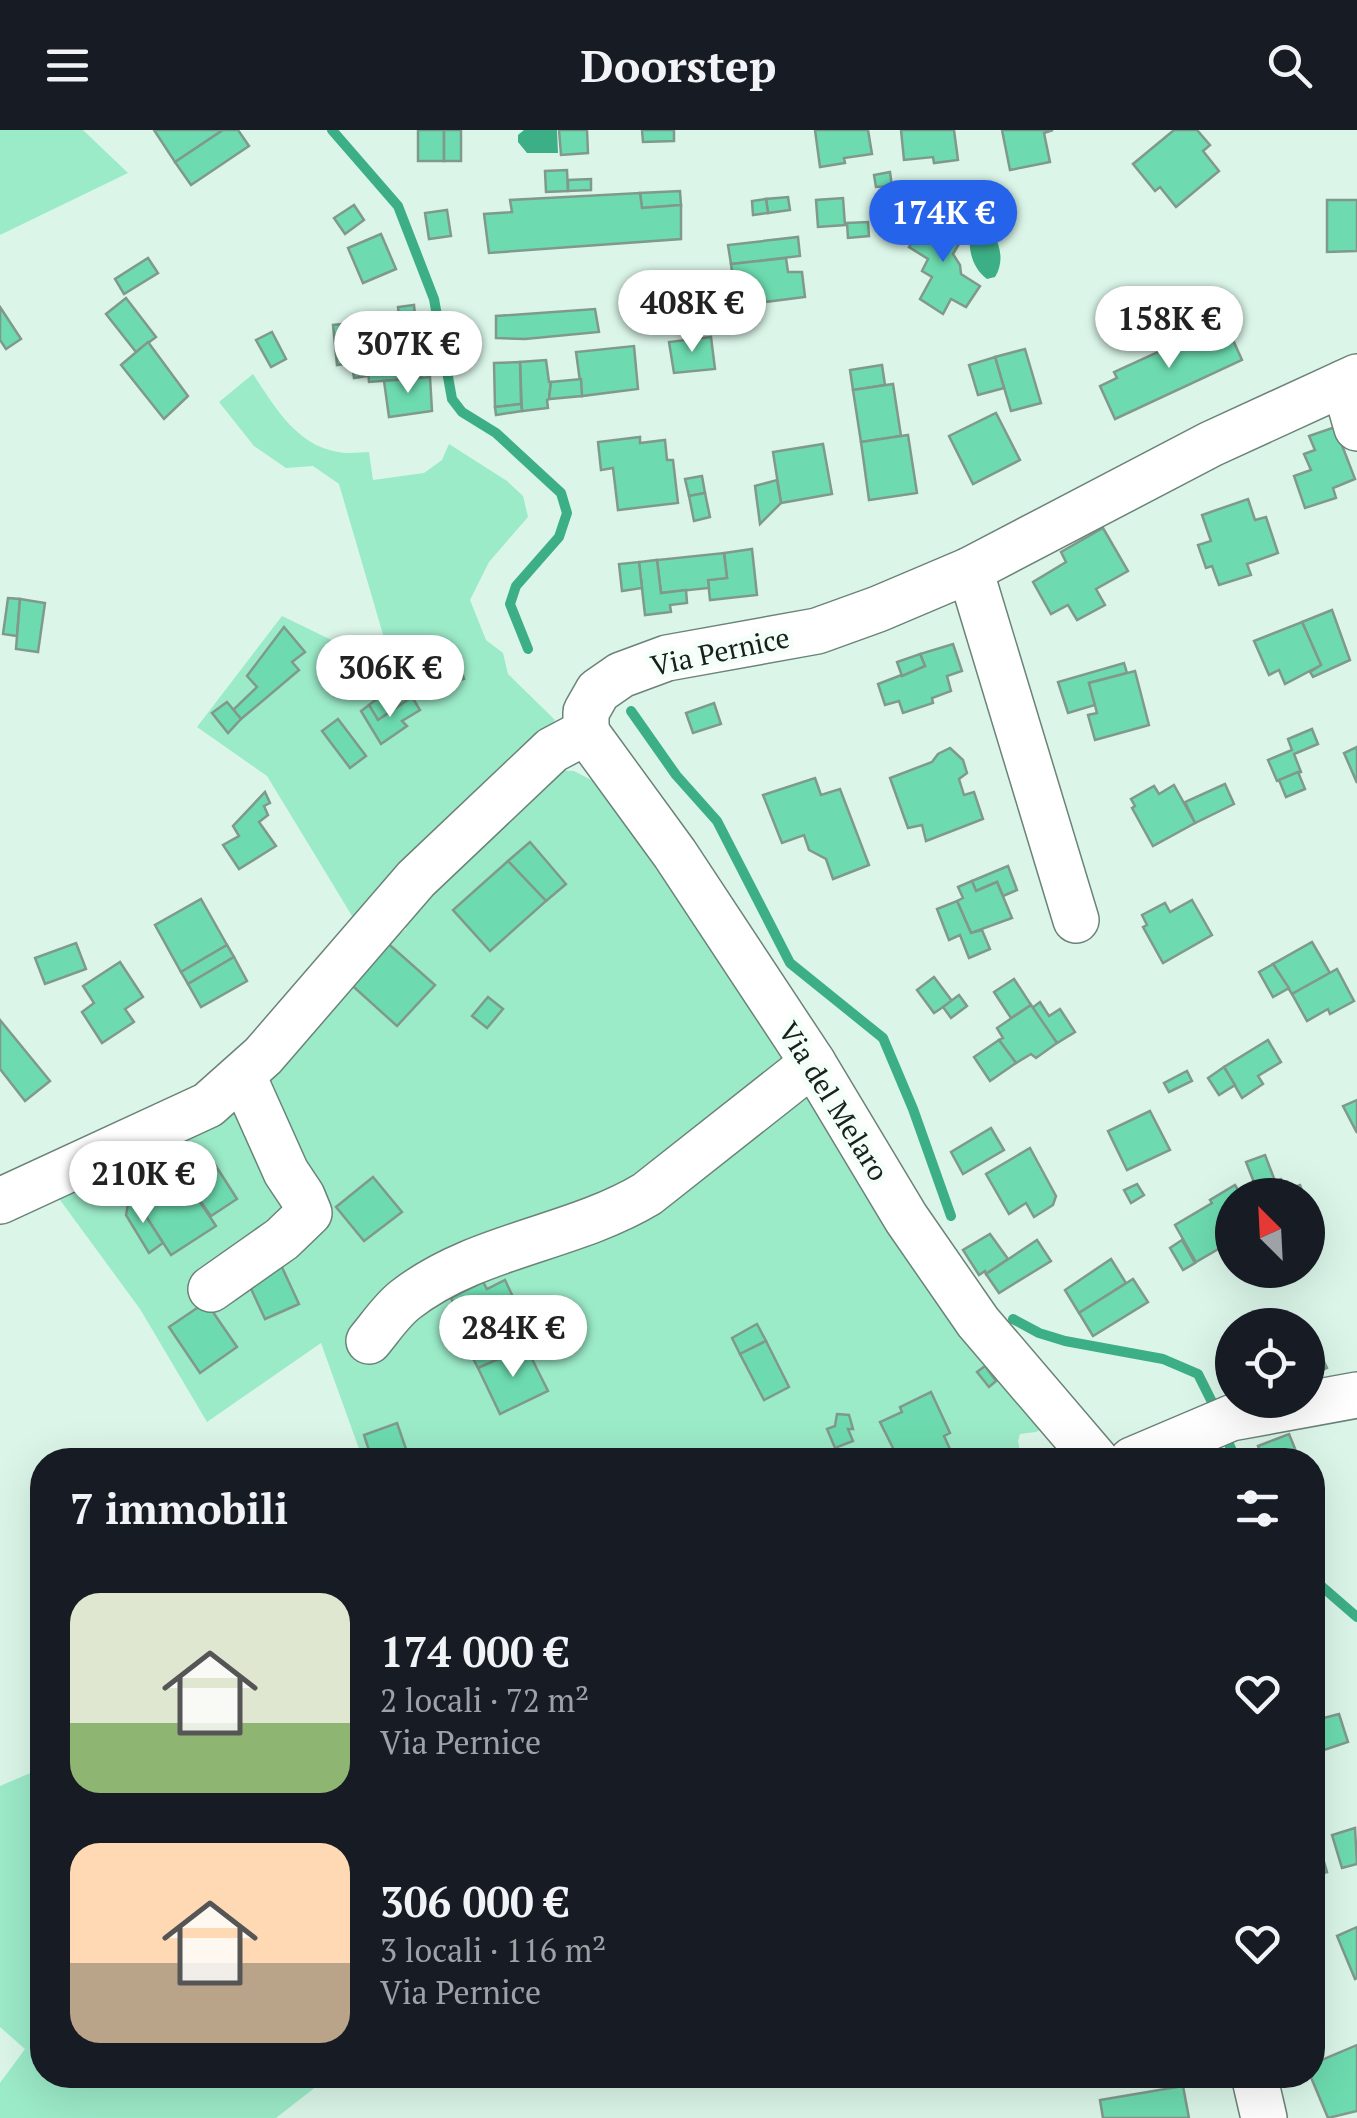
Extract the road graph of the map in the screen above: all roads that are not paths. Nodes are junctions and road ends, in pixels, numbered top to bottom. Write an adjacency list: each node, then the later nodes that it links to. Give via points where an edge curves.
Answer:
1 (1351, 380): 2 (street); 3 (street, Via Pernice, via 1211,444)
2 (1357, 428)
3 (970, 570): 4 (street, Via Pernice, via 816,631 667,658 621,675 598,691); 5 (street)
4 (586, 722): 6 (street, Via del Melaro); 7 (street, Via Pernice, via 416,880)
5 (1076, 920)
6 (814, 1064): 10 (street, via 647,1194 435,1278 401,1303); 12 (street, Via del Melaro, via 978,1322)
7 (243, 1076): 8 (street, Via Pernice, via 208,1105); 9 (street, via 309,1213)
8 (0, 1201)
9 (211, 1288)
10 (369, 1342)
11 (1357, 1395): 13 (street, via 1216,1425)
12 (1086, 1448)
13 (1161, 1448)
14 (1257, 2088): 15 (street)
15 (1264, 2118)

